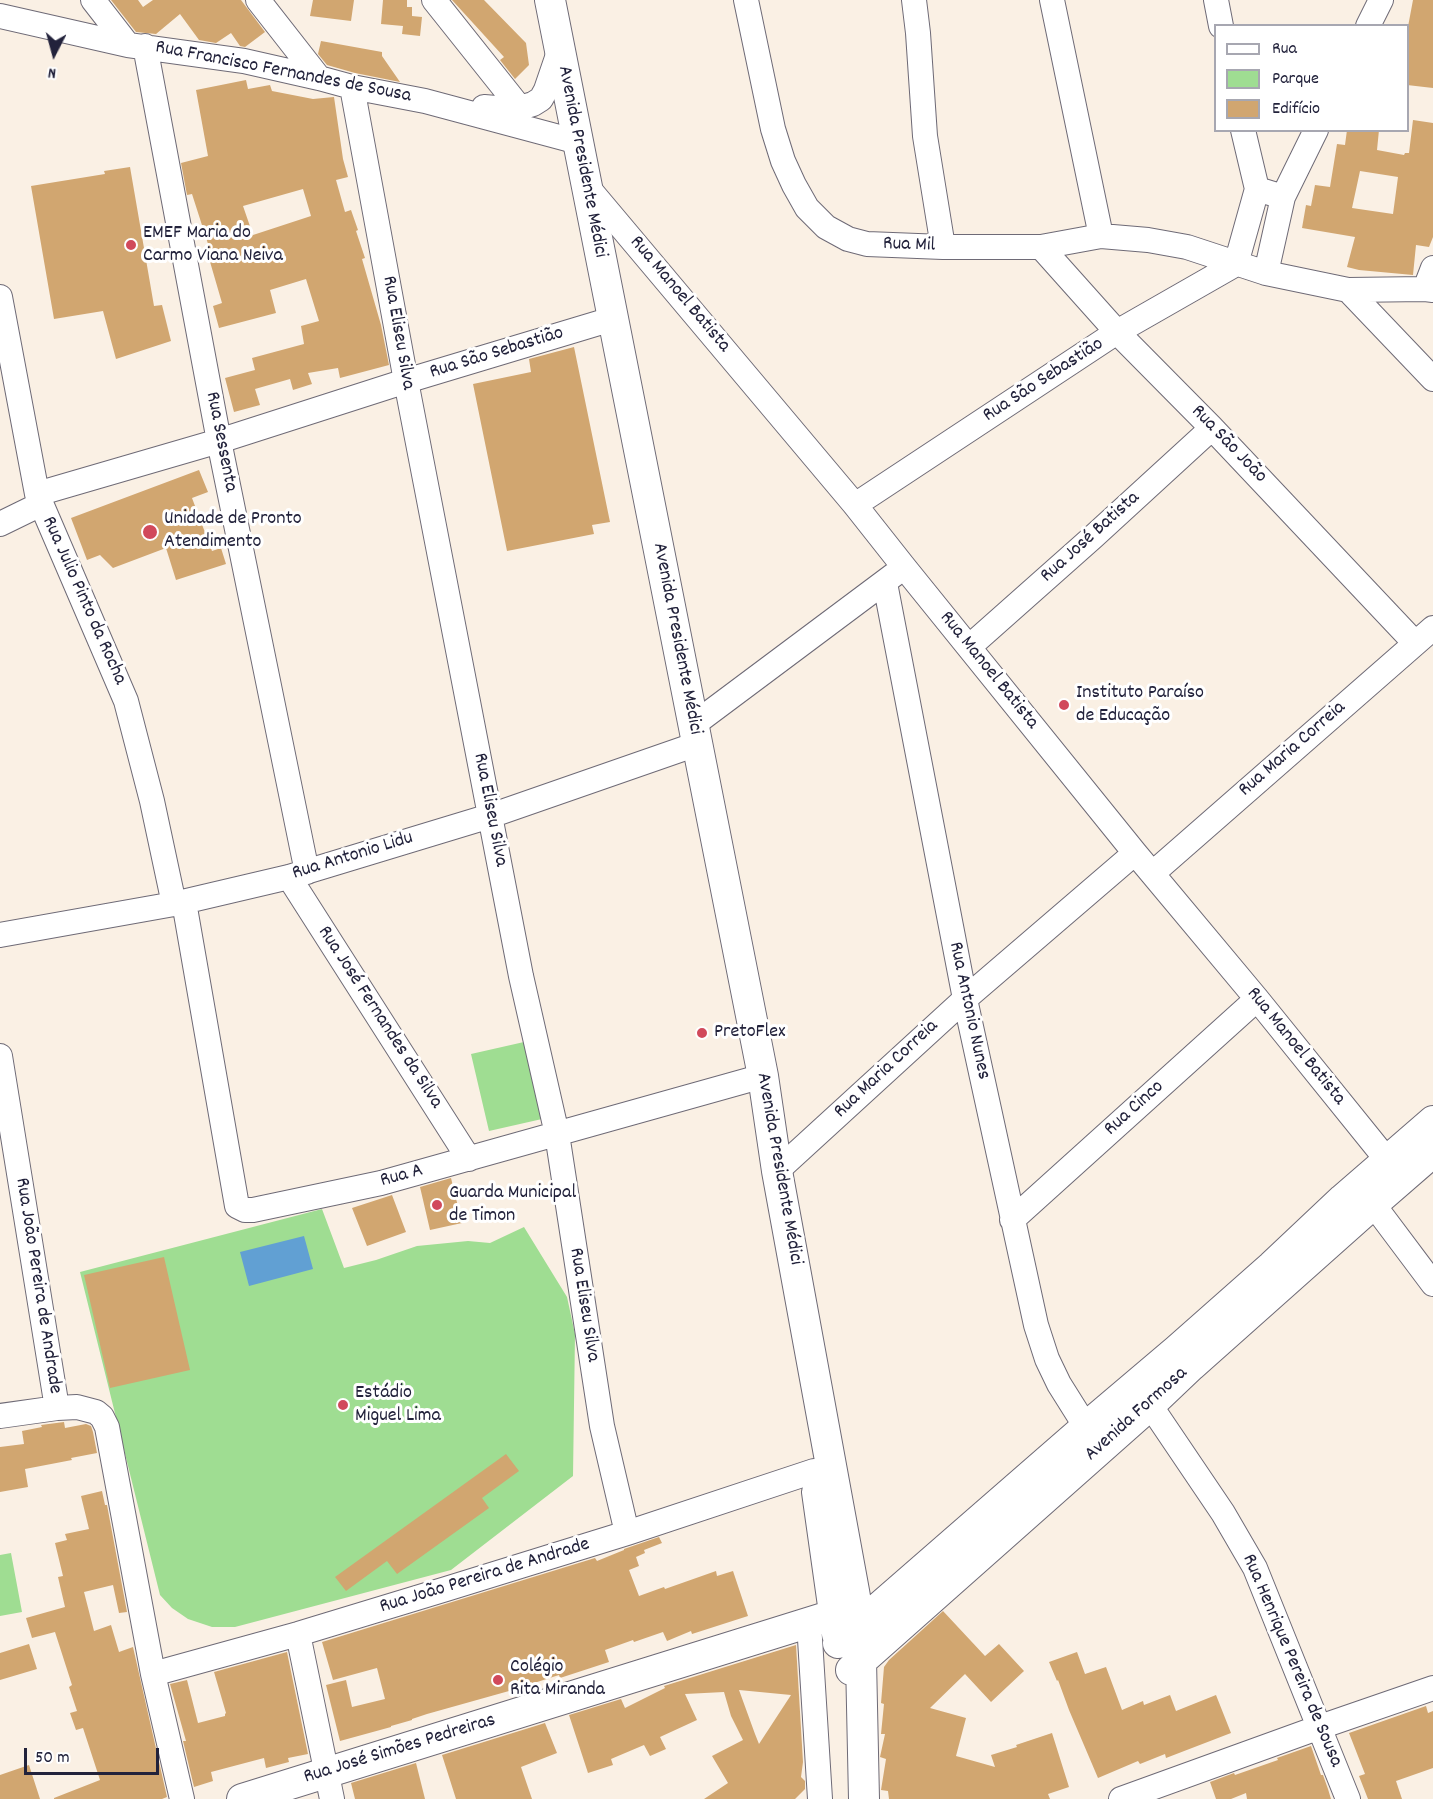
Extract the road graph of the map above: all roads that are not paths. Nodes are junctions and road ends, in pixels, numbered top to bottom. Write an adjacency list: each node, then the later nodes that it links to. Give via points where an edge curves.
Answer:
1 (93, 0): 15 (street)
2 (258, 0): 17 (street)
3 (434, 0): 20 (street)
4 (550, 0): 16 (main road, Avenida Presidente Médici)
5 (746, 0): 28 (street, Rua Mil, via 773,129 783,161 807,208 826,227 848,239 867,244)
6 (914, 0): 28 (street, via 925,136)
7 (1052, 0): 27 (street)
8 (1216, 0): 12 (street)
9 (1358, 0): 13 (street)
10 (1381, 0): 14 (street)
11 (0, 16): 15 (street, Rua Francisco Fernandes de Sousa)
12 (1221, 24)
13 (1362, 24)
14 (1369, 24)
15 (137, 46): 17 (street, Rua Francisco Fernandes de Sousa, via 244,61); 40 (street, Rua Sessenta)
16 (559, 52): 20 (street, via 541,99); 23 (main road, Avenida Presidente Médici)
17 (320, 78): 18 (street, Rua Francisco Fernandes de Sousa)
18 (352, 87): 19 (street, Rua Francisco Fernandes de Sousa); 38 (street, Rua Eliseu Silva)
19 (425, 101): 20 (street, Rua Francisco Fernandes de Sousa); 23 (street, Rua Francisco Fernandes de Sousa)
20 (520, 108)
21 (1243, 132): 25 (street)
22 (1315, 132): 26 (street)
23 (578, 142): 24 (main road, Avenida Presidente Médici)
24 (585, 184): 35 (main road, Avenida Presidente Médici); 42 (street, Rua Manoel Batista)
25 (1257, 189): 26 (street); 30 (street)
26 (1283, 197): 31 (street)
27 (1101, 236): 29 (street, Rua Mil); 30 (street, Rua Mil, via 1187,247)
28 (943, 247): 29 (street, Rua Mil)
29 (1041, 247): 36 (street, Rua São João)
30 (1236, 264): 31 (street, Rua Mil); 36 (street, Rua São Sebastião)
31 (1266, 273): 33 (street, Rua Mil)
32 (1430, 282): 33 (street, Rua Mil)
33 (1348, 290): 37 (street)
34 (0, 297): 41 (street, Rua Julio Pinto da Rocha)
35 (612, 319): 38 (street, Rua São Sebastião); 49 (main road, Avenida Presidente Médici)
36 (1118, 332): 39 (street, Rua São João); 42 (street, Rua São Sebastião)
37 (1433, 379)
38 (406, 381): 40 (street, Rua São Sebastião); 50 (street, Rua Eliseu Silva)
39 (1212, 428): 47 (street, Rua São João); 48 (street, Rua José Batista)
40 (219, 441): 41 (street, Rua São Sebastião); 53 (street, Rua Sessenta)
41 (39, 499): 43 (street, Rua São Sebastião); 54 (street, Rua Julio Pinto da Rocha, via 126,701)
42 (855, 505): 44 (street, Rua Manoel Batista)
43 (0, 524)
44 (904, 567): 45 (street, Rua Antonio Lidu); 48 (street, Rua Manoel Batista)
45 (885, 583): 49 (street, Rua Antonio Lidu); 56 (street, Rua Antonio Nunes)
46 (1433, 628): 47 (street, Rua Maria Correia)
47 (1415, 643): 52 (street, Rua Maria Correia)
48 (969, 647): 51 (street, Rua Manoel Batista)
49 (695, 734): 50 (street, Rua Antonio Lidu); 59 (main road, Avenida Presidente Médici)
50 (490, 816): 53 (street, Rua Antonio Lidu); 61 (street, Rua Eliseu Silva)
51 (1135, 853): 52 (street, Rua Manoel Batista); 56 (street, Rua Maria Correia)
52 (1153, 873): 57 (street, Rua Manoel Batista)
53 (298, 874): 54 (street, Rua Antonio Lidu); 63 (street, Rua José Fernandes da Silva)
54 (179, 903): 55 (street, Rua Antonio Lidu); 67 (street, Rua Julio Pinto da Rocha, via 237,1206)
55 (0, 935)
56 (964, 999): 65 (street, Rua Maria Correia); 68 (street, Rua Antonio Nunes)
57 (1257, 999): 64 (street, Rua Manoel Batista); 68 (street, Rua Cinco)
58 (0, 1056): 74 (street, Rua João Pereira de Andrade)
59 (763, 1076): 61 (street); 65 (main road, Avenida Presidente Médici)
60 (1433, 1121): 64 (main road, Avenida Formosa)
61 (557, 1134): 63 (street, Rua A); 78 (street, Rua Eliseu Silva, via 602,1426)
62 (1433, 1152): 66 (main road, Avenida Formosa)
63 (469, 1159): 67 (street, Rua A, via 381,1183)
64 (1387, 1160): 69 (main road, Avenida Formosa)
65 (777, 1171): 70 (main road, Avenida Presidente Médici)
66 (1373, 1204): 69 (main road, Avenida Formosa); 71 (street)
67 (245, 1210)
68 (1012, 1220): 76 (street, Rua Antonio Nunes, via 1047,1359)
69 (1280, 1273): 72 (main road, Avenida Formosa)
70 (797, 1278): 77 (main road, Avenida Presidente Médici); 80 (main road, Avenida Presidente Médici)
71 (1433, 1284)
72 (1184, 1358): 73 (main road, Avenida Formosa); 76 (main road, Avenida Formosa)
73 (1150, 1406): 80 (main road, Avenida Formosa); 83 (street, Rua Henrique Pereira de Sousa, via 1255,1568)
74 (57, 1408): 75 (street); 81 (street, Rua João Pereira de Andrade, via 89,1409 107,1427)
75 (0, 1416)
76 (1086, 1427): 80 (main road, Avenida Formosa)
77 (814, 1471): 78 (street, Rua João Pereira de Andrade); 80 (main road, Avenida Presidente Médici)
78 (627, 1533): 79 (street, Rua João Pereira de Andrade)
79 (298, 1634): 81 (street, Rua João Pereira de Andrade); 84 (street)
80 (841, 1641): 84 (main road, Rua José Simões Pedreiras); 87 (street); 88 (main road, Avenida Presidente Médici); 89 (main road, Avenida Presidente Médici)
81 (153, 1674): 85 (street, Rua João Pereira de Andrade)
82 (1433, 1688): 83 (street)
83 (1320, 1727): 90 (street); 91 (street, Rua Henrique Pereira de Sousa)
84 (330, 1785): 86 (main road, Rua José Simões Pedreiras)
85 (182, 1799)
86 (242, 1799)
87 (820, 1799)
88 (847, 1799)
89 (864, 1799)
90 (1121, 1799)
91 (1348, 1799)

